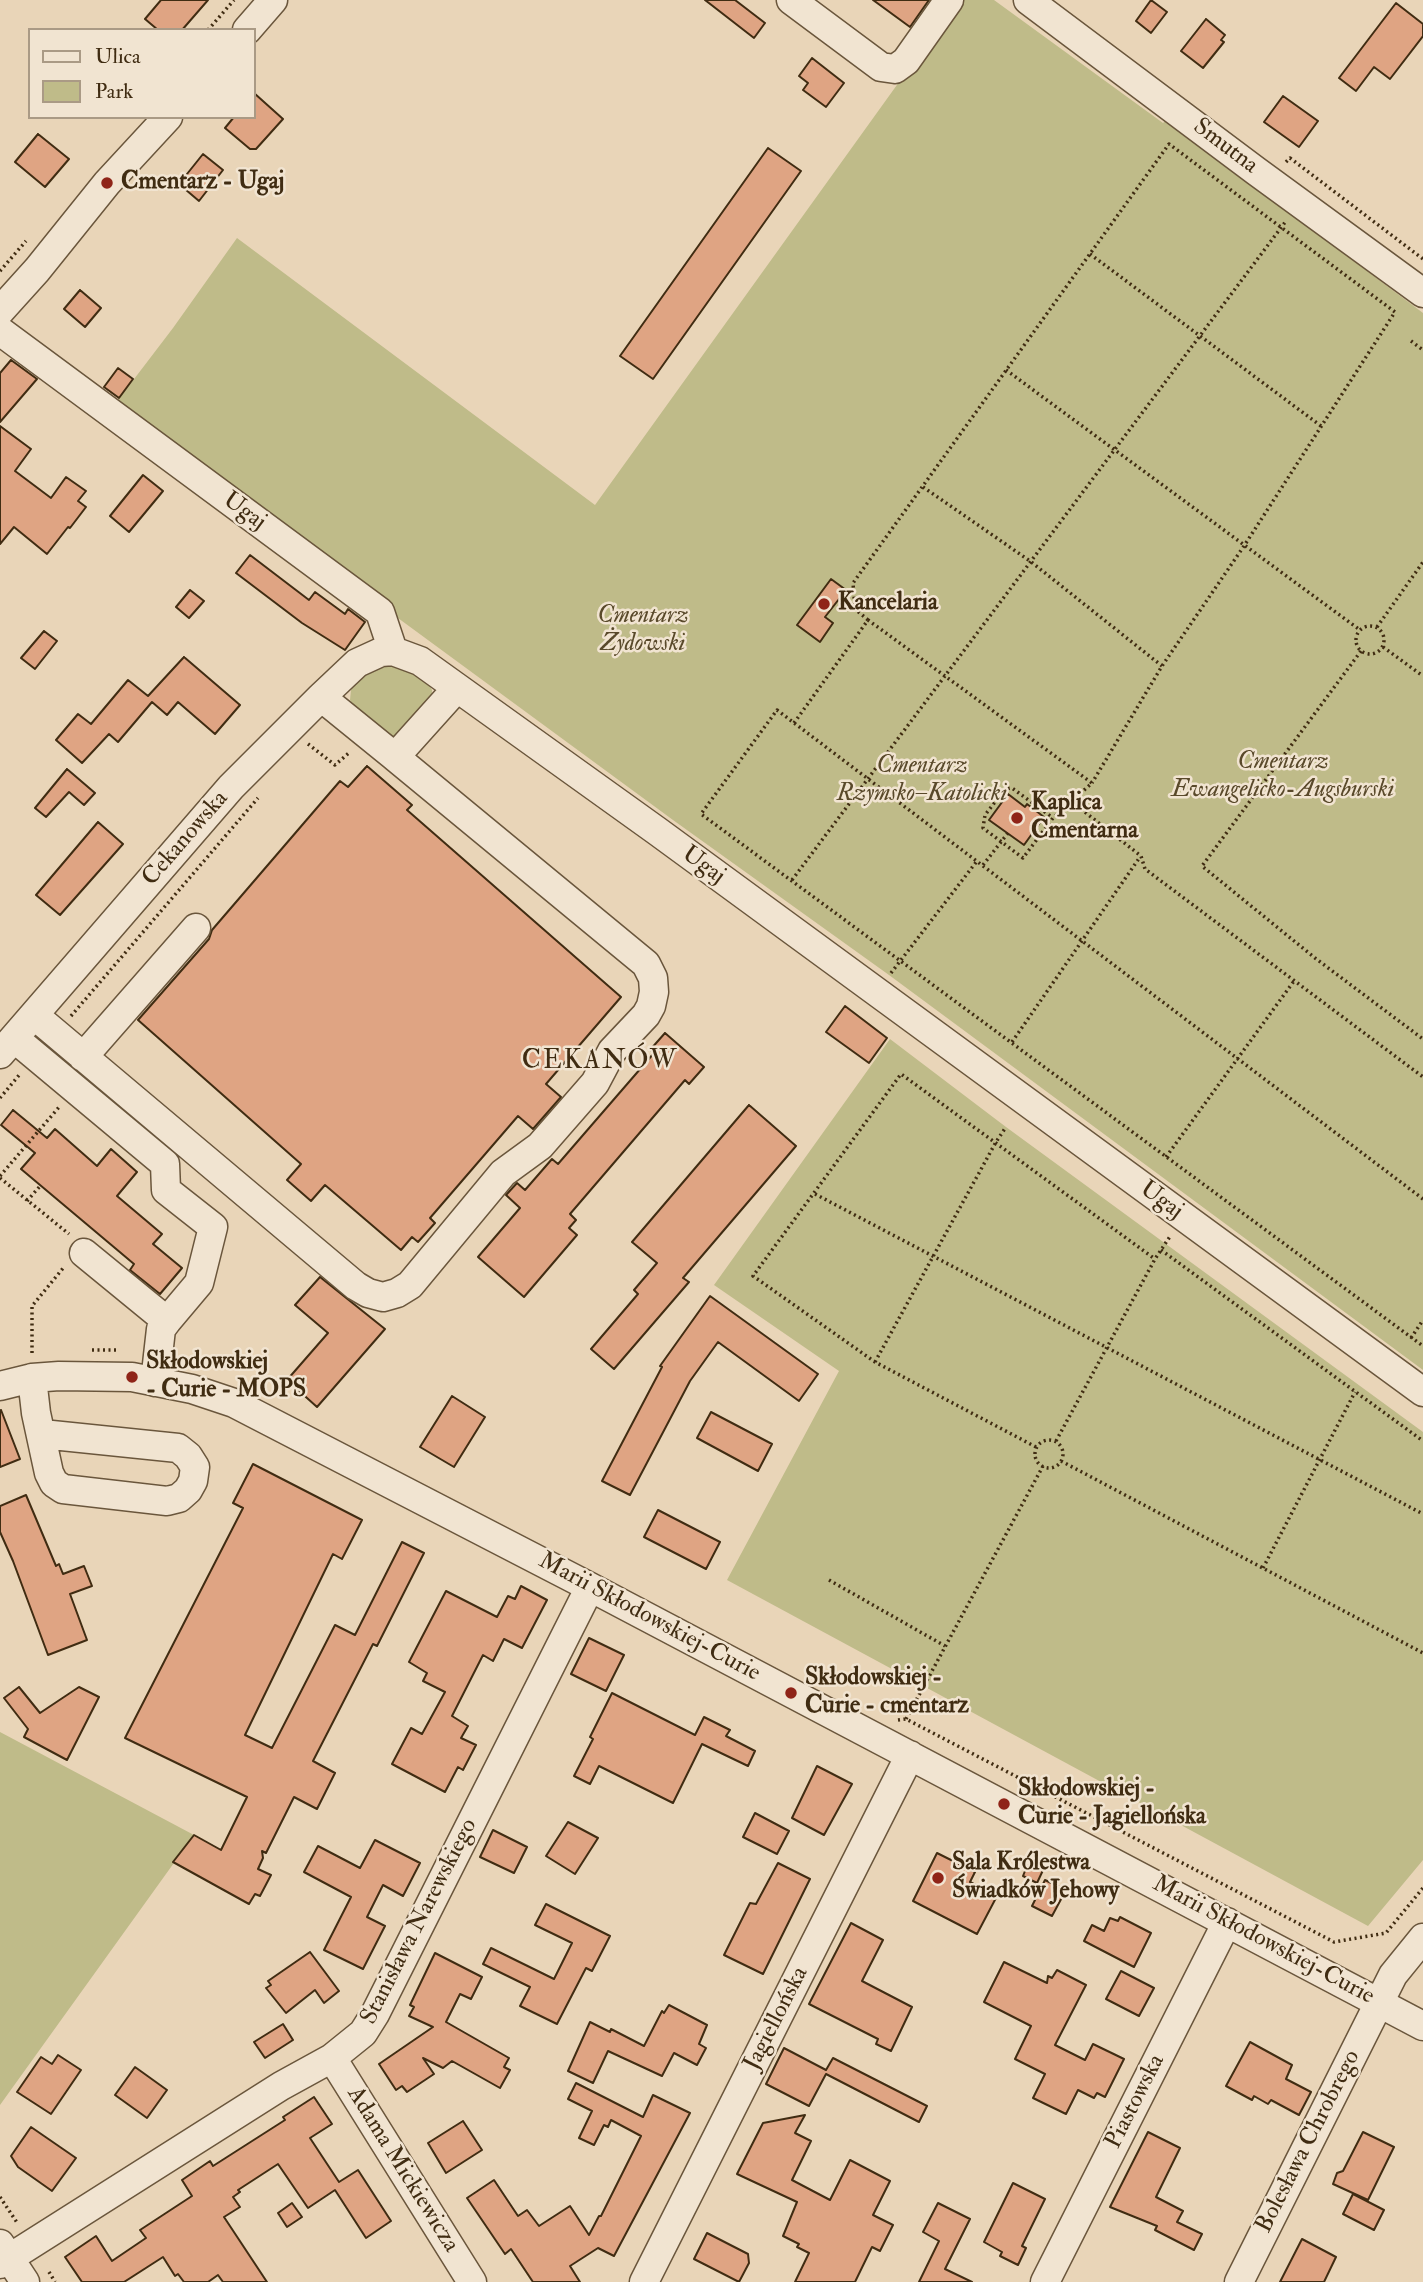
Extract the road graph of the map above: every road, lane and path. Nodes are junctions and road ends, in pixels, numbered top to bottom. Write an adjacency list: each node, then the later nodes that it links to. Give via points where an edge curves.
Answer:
1 (234, 0): 6 (path)
2 (273, 0): 7 (street)
3 (791, 0): 4 (street, via 881,67 895,69 906,61)
4 (949, 0)
5 (1028, 0): 14 (street, Smutna)
6 (210, 28)
7 (249, 28)
8 (166, 119): 15 (street)
9 (1280, 170): 13 (path, via 1290,158)
10 (1290, 215): 11 (path)
11 (1281, 227): 12 (path, via 1169,144); 17 (path); 21 (path, via 1395,312)
12 (1090, 254): 17 (path); 20 (path)
13 (1423, 259)
14 (1423, 292)
15 (0, 312)
16 (0, 331): 31 (street, Ugaj, via 380,612)
17 (1200, 334): 21 (path); 22 (path)
18 (1411, 341): 19 (path)
19 (1423, 350)
20 (1006, 370): 22 (path); 23 (path)
21 (1321, 426): 24 (path)
22 (1114, 449): 24 (path); 25 (path)
23 (923, 487): 25 (path); 27 (path, via 853,583 855,609)
24 (1244, 546): 29 (path); 33 (path)
25 (1030, 561): 33 (path); 34 (path)
26 (1423, 562): 28 (path)
27 (868, 620): 34 (path); 38 (path)
28 (1377, 627): 29 (path, via 1367,625); 30 (path, via 1384,637)
29 (1360, 630): 32 (path, via 1355,638)
30 (1382, 646): 32 (path, via 1376,653); 35 (path)
31 (393, 651): 36 (street, Ugaj, via 420,661); 37 (street, Cekanowska, via 367,657)
32 (1361, 651): 60 (path, via 1202,866)
33 (1162, 666): 43 (path)
34 (945, 674): 42 (path); 43 (path)
35 (1423, 676)
36 (457, 688): 41 (street); 77 (street, Ugaj)
37 (321, 696): 41 (street); 58 (street, Cekanowska, via 231,787)
38 (794, 723): 42 (path); 52 (path, via 777,709 701,814)
39 (351, 750): 40 (path, via 335,765 309,743)
40 (300, 752)
41 (395, 757): 64 (street, via 646,964 654,992 646,1015 612,1051 595,1083 540,1146 503,1173 410,1285 383,1297 356,1286)
42 (868, 779): 50 (path); 52 (path)
43 (1092, 783): 45 (path)
44 (266, 789): 59 (path)
45 (1072, 802): 46 (path); 49 (path)
46 (1054, 818): 48 (path, via 1023,858); 48 (path, via 1012,788 1004,789 985,815 983,828)
47 (1008, 833): 48 (path)
48 (1001, 841): 51 (path)
49 (1141, 856): 54 (path); 57 (path, via 1145,869)
50 (977, 861): 51 (path); 55 (path)
51 (983, 865): 54 (path)
52 (792, 880): 55 (path)
53 (197, 928): 64 (street)
54 (1082, 941): 61 (path); 65 (path)
55 (900, 961): 56 (path); 61 (path)
56 (889, 975)
57 (1294, 981): 65 (path); 66 (path)
58 (34, 1014): 59 (street); 62 (street, Cekanowska)
59 (55, 1034): 64 (street)
60 (1423, 1039)
61 (1012, 1042): 71 (path)
62 (7, 1046): 63 (street)
63 (36, 1057): 67 (street); 68 (path)
64 (83, 1057)
65 (1237, 1058): 71 (path); 75 (path)
66 (1423, 1077)
67 (75, 1089): 72 (path); 83 (street, via 165,1164 166,1190 213,1227 199,1283)
68 (0, 1098)
69 (1006, 1127): 70 (path)
70 (996, 1142): 74 (path, via 901,1074); 80 (path); 81 (path)
71 (1166, 1157): 84 (path)
72 (0, 1177): 76 (path)
73 (41, 1185): 76 (path)
74 (814, 1194): 80 (path); 87 (path, via 753,1276)
75 (1423, 1199)
76 (27, 1201): 79 (path)
77 (1184, 1217): 78 (path); 92 (street, Ugaj)
78 (1161, 1250): 81 (path); 91 (path)
79 (74, 1252): 83 (street); 88 (path, via 32,1306)
80 (934, 1255): 86 (path); 87 (path)
81 (1155, 1259): 86 (path)
82 (1423, 1320): 84 (path)
83 (167, 1321): 89 (street, via 161,1329)
84 (1411, 1338): 85 (path)
85 (1423, 1346)
86 (1107, 1348): 94 (path); 97 (path)
87 (875, 1362): 96 (path)
88 (32, 1367): 89 (street, Marii Skłodowskiej-Curie); 90 (street, Marii Skłodowskiej-Curie); 93 (street)
89 (155, 1382): 103 (street, Marii Skłodowskiej-Curie, via 234,1403)
90 (0, 1386)
91 (1355, 1392): 95 (path); 97 (path)
92 (1423, 1392)
93 (42, 1434): 93 (street, via 49,1473 63,1489 167,1501 188,1490 193,1480 195,1467 178,1448)
94 (1056, 1441): 96 (path, via 1043,1441); 98 (path, via 1063,1452)
95 (1423, 1441)
96 (1036, 1447): 99 (path, via 1035,1457)
97 (1320, 1460): 100 (path); 101 (path)
98 (1061, 1461): 99 (path, via 1054,1467); 101 (path)
99 (1043, 1466): 104 (path)
100 (1423, 1514)
101 (1263, 1568): 105 (path)
102 (829, 1580): 104 (path)
103 (590, 1587): 107 (street, Marii Skłodowskiej-Curie); 112 (street, Stanisława Narewskiego, via 375,2014 363,2033)
104 (945, 1646): 106 (path)
105 (1423, 1653)
106 (906, 1719)
107 (910, 1755): 108 (street, Marii Skłodowskiej-Curie); 116 (street, Jagiellońska)
108 (1227, 1922): 110 (street, Marii Skłodowskiej-Curie); 117 (street, Piastowska)
109 (1423, 1938): 110 (street, Bolesława Chrobrego, via 1394,1975)
110 (1380, 2003): 111 (street, Marii Skłodowskiej-Curie); 118 (street, Bolesława Chrobrego)
111 (1423, 2026)
112 (332, 2058): 113 (street, Stanisława Narewskiego); 115 (street, Adama Mickiewicza)
113 (3, 2255): 114 (street)
114 (25, 2282)
115 (472, 2282)
116 (644, 2282)
117 (1045, 2282)
118 (1239, 2282)

